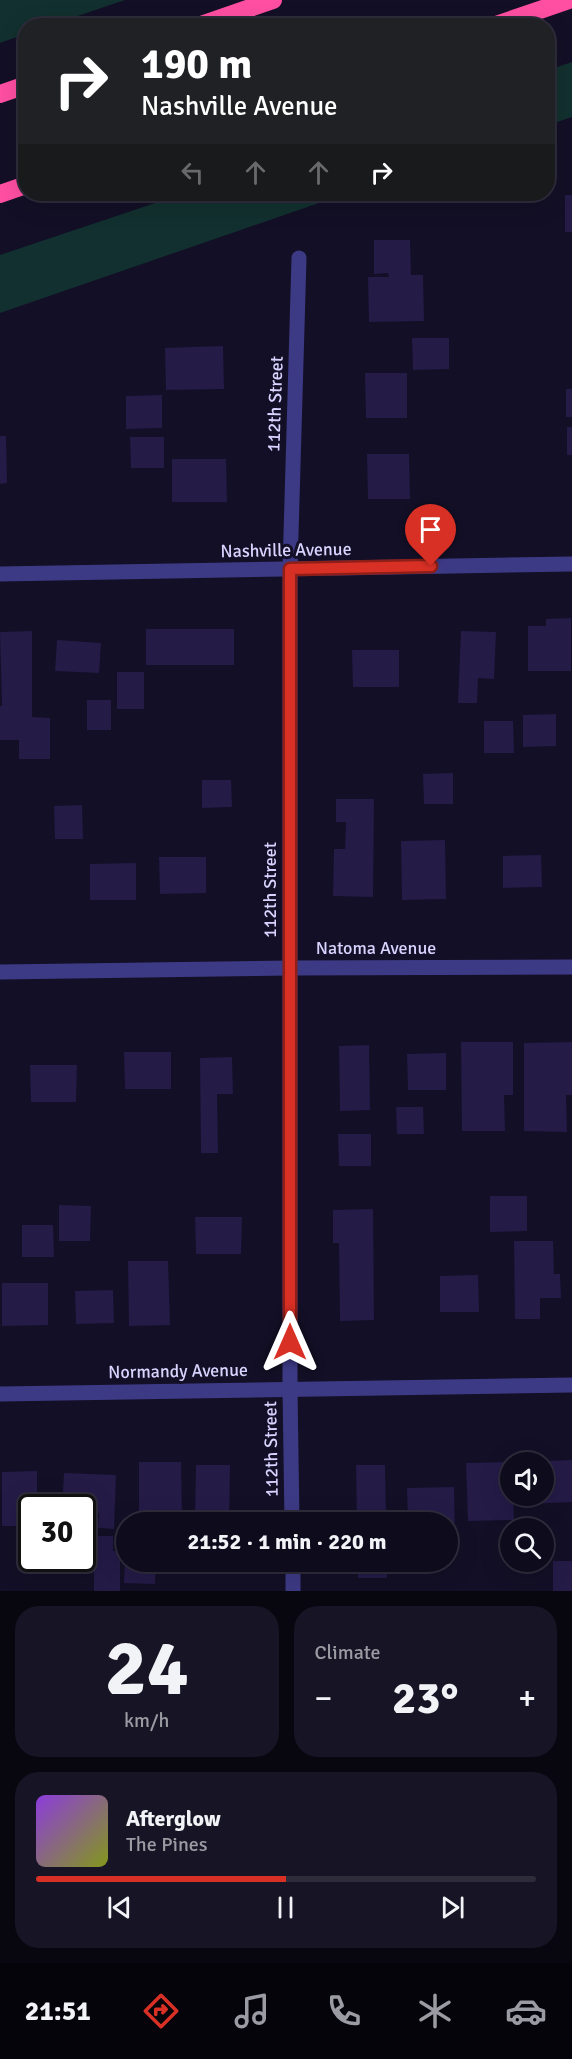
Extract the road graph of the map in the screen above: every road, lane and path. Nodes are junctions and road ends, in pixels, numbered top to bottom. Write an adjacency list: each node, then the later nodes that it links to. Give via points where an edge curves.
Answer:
1 (273, 0): 3 (highway)
2 (569, 0): 4 (highway)
3 (221, 18)
4 (516, 18)
5 (18, 88): 6 (highway)
6 (0, 94)
7 (18, 188): 8 (highway)
8 (0, 194)
9 (299, 258): 11 (street, 112th Street)
10 (572, 564): 11 (street, Nashville Avenue)
11 (290, 569): 12 (street, Nashville Avenue); 14 (street, 112th Street)
12 (0, 574)
13 (572, 967): 14 (street, Natoma Avenue)
14 (290, 968): 15 (street, Natoma Avenue); 17 (street, 112th Street)
15 (0, 972)
16 (572, 1385): 17 (street, Normandy Avenue)
17 (290, 1389): 18 (street, Normandy Avenue); 19 (street, 112th Street)
18 (0, 1394)
19 (292, 1512)
20 (293, 1572): 21 (street)
21 (293, 1591)

